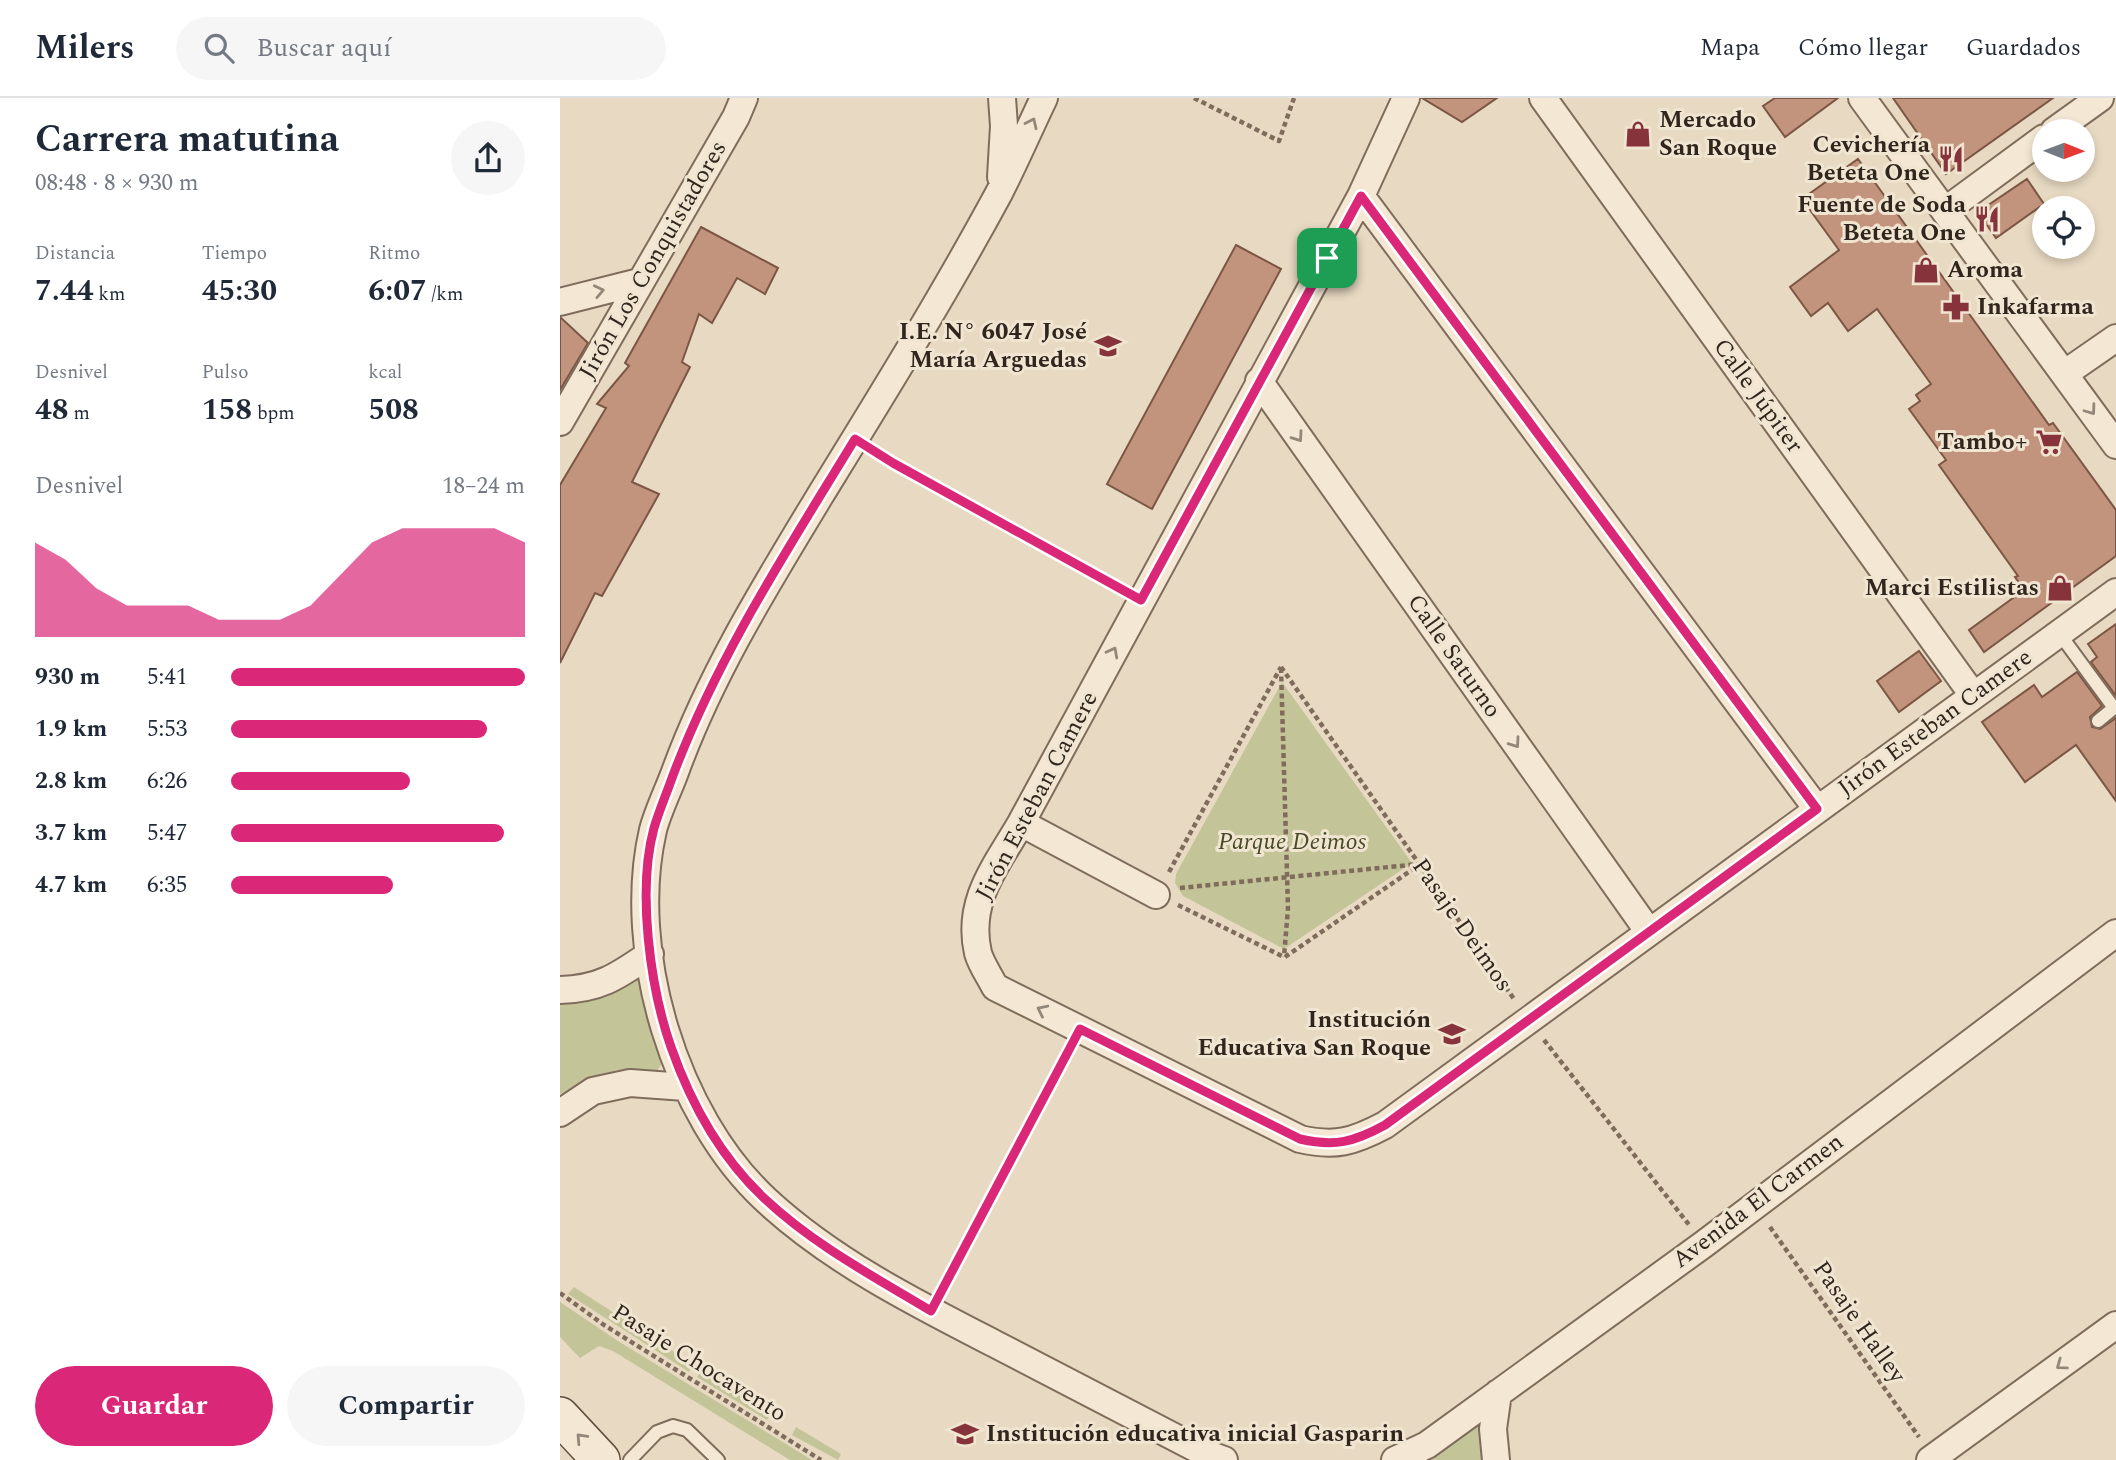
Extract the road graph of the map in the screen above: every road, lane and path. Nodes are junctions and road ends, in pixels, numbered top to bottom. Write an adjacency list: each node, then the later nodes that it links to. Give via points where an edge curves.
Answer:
1 (744, 98): 15 (street, Jirón Los Conquistadores)
2 (1002, 98): 12 (street)
3 (1044, 98): 12 (street, one-way to 3)
4 (1194, 98): 5 (path, via 1279,141)
5 (1294, 98)
6 (1406, 98): 13 (street, Jirón Esteban Camere)
7 (1543, 98): 27 (street, Calle Júpiter)
8 (1862, 98): 14 (street)
9 (2100, 98): 10 (street)
10 (2071, 119)
11 (2032, 147): 14 (street)
12 (1000, 191): 21 (street)
13 (1361, 196): 19 (street, Jirón Esteban Camere); 29 (street)
14 (1947, 210): 18 (street)
15 (639, 282): 16 (street, one-way to 15); 20 (street, Jirón Los Conquistadores)
16 (560, 302)
17 (2116, 338): 18 (street)
18 (2064, 374): 22 (street, one-way to 22)
19 (1259, 381): 24 (street, Jirón Esteban Camere); 34 (street, Calle Saturno, one-way to 34)
20 (560, 422)
21 (855, 439): 24 (path); 36 (street, via 739,629 691,729 653,830 646,894)
22 (2116, 444)
23 (2116, 592): 25 (street, Jirón Esteban Camere)
24 (1141, 600): 30 (street, Jirón Esteban Camere, one-way to 24)
25 (2059, 633): 27 (street, Jirón Esteban Camere); 28 (lane, via 2114,708)
26 (1281, 667): 31 (path, Pasaje Deimos); 32 (path); 33 (path)
27 (1973, 695): 29 (street, Jirón Esteban Camere)
28 (2098, 721)
29 (1817, 809): 34 (street, Jirón Esteban Camere)
30 (1021, 823): 33 (street); 40 (street, Jirón Esteban Camere, one-way to 30, via 995,987 978,955 975,922 980,892)
31 (1420, 864): 32 (path); 37 (path); 39 (path, Pasaje Deimos)
32 (1287, 877): 33 (path); 37 (path)
33 (1157, 892): 37 (path)
34 (1649, 932): 39 (street, Jirón Esteban Camere)
35 (2116, 933): 43 (street, Avenida El Carmen)
36 (650, 954): 38 (street, via 610,981); 41 (street, via 662,1021)
37 (1284, 957)
38 (560, 990)
39 (1529, 1021): 40 (street, Jirón Esteban Camere, via 1385,1125 1349,1141 1324,1144 1300,1139); 44 (path, Pasaje Deimos)
40 (1080, 1029): 46 (path)
41 (685, 1087): 42 (street, via 630,1083 593,1091); 46 (street, via 716,1144 763,1197 814,1241)
42 (560, 1113)
43 (1753, 1204): 44 (street, Avenida El Carmen); 50 (path, Pasaje Halley)
44 (1704, 1244): 48 (street, Avenida El Carmen)
45 (560, 1293): 54 (path, Pasaje Chocavento)
46 (931, 1311): 55 (street)
47 (2116, 1325): 50 (street, one-way to 50)
48 (1498, 1393): 56 (street, Avenida El Carmen, via 1427,1445); 57 (street, via 1493,1429)
49 (560, 1416): 51 (main road, one-way to 49)
50 (1932, 1459)
51 (601, 1460)
52 (630, 1460): 53 (lane, via 657,1432 673,1426 687,1430)
53 (718, 1460)
54 (821, 1460)
55 (1224, 1460)
56 (1395, 1460)
57 (1496, 1460)

